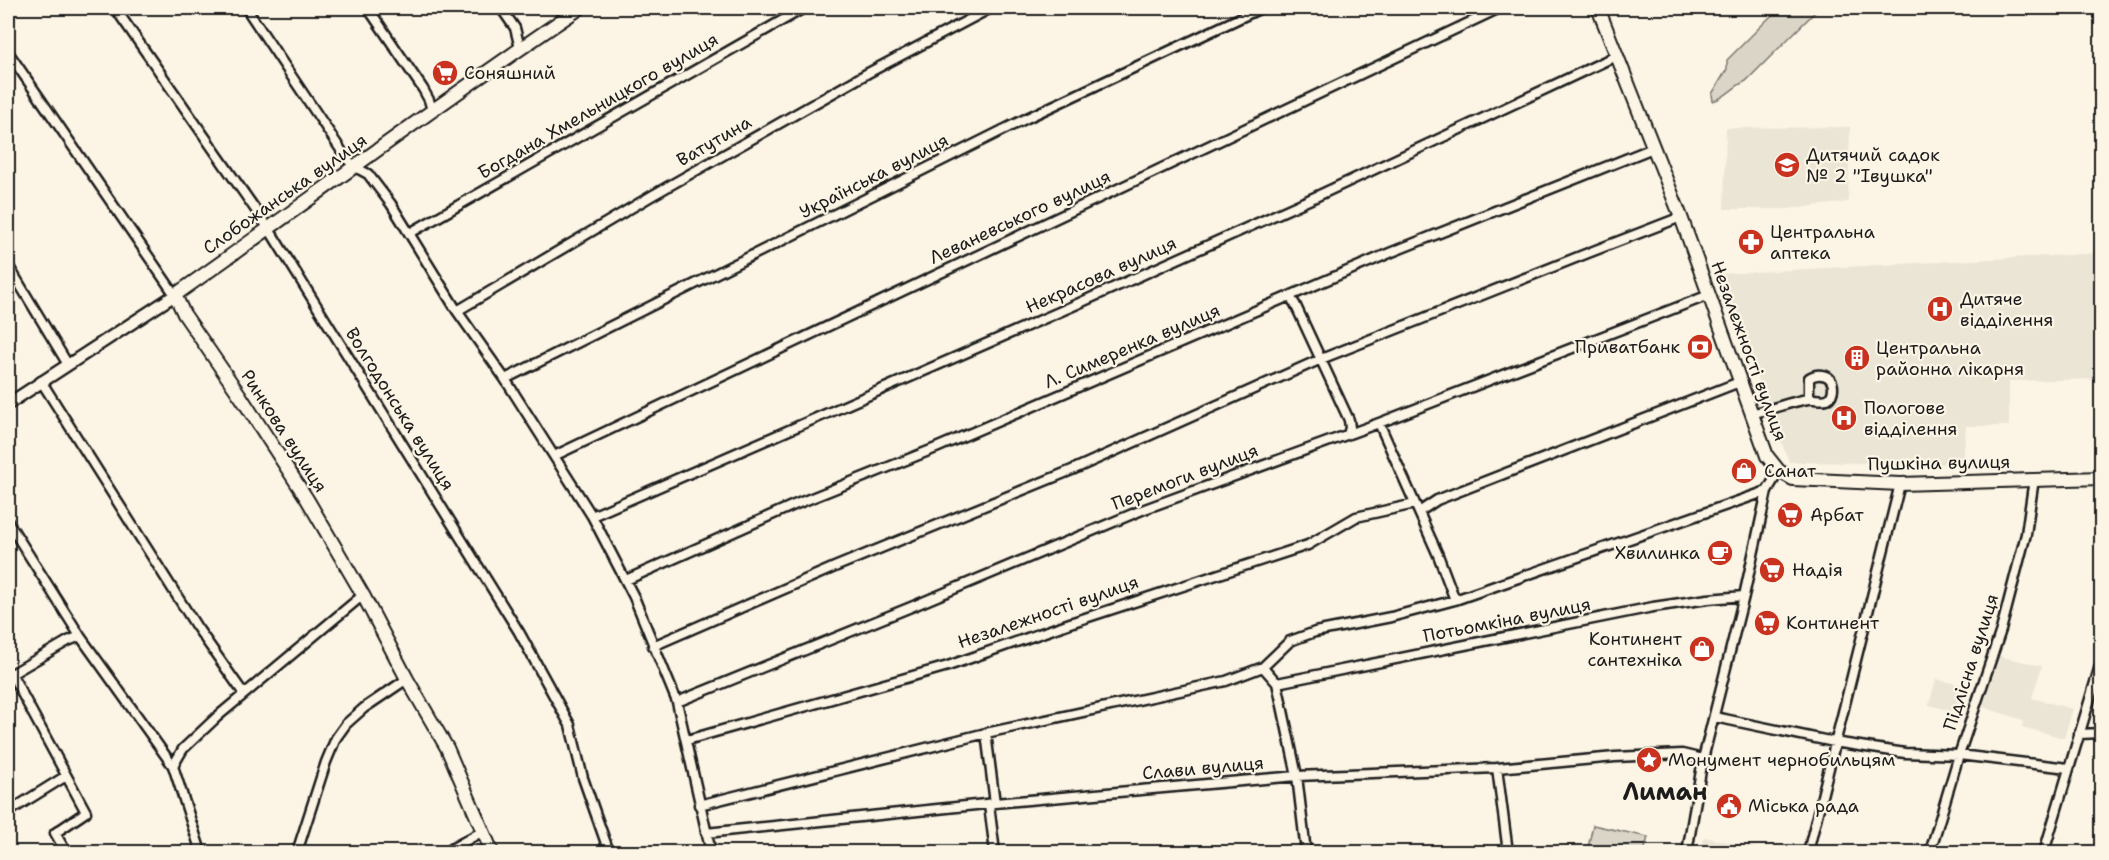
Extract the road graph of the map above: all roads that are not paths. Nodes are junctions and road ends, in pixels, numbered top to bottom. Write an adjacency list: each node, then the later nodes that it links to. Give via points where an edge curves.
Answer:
1 (115, 8): 18 (street, Волгодонська вулиця)
2 (246, 8): 16 (street)
3 (368, 8): 14 (street, via 423,89)
4 (501, 8): 11 (street, via 514,28)
5 (579, 8): 11 (main road, Слобожанська вулиця)
6 (804, 8): 19 (street, Богдана Хмельницкого вулиця)
7 (991, 8): 24 (street, Ватутина, via 868,73)
8 (1261, 8): 27 (street, Українська вулиця, via 1027,118)
9 (1500, 8): 35 (street, Леваневського вулиця)
10 (1598, 8): 13 (main road, Незалежності вулиця)
11 (520, 48): 14 (main road, Слобожанська вулиця)
12 (8, 52): 21 (street, Ринкова вулиця)
13 (1618, 55): 15 (main road, Незалежності вулиця); 42 (street, Некрасова вулиця, via 1075,305)
14 (432, 110): 16 (main road, Слобожанська вулиця)
15 (1653, 148): 17 (main road, Незалежності вулиця); 23 (street, Л. Симеренка вулиця, via 1462,223)
16 (355, 167): 18 (main road, Слобожанська вулиця); 19 (street, via 368,174)
17 (1681, 218): 22 (main road, Незалежності вулиця); 25 (street)
18 (269, 230): 21 (main road, Слобожанська вулиця); 80 (street, Волгодонська вулиця, via 519,632 570,725 583,778)
19 (410, 233): 24 (street)
20 (8, 265): 26 (street)
21 (175, 295): 26 (street, Слобожанська вулиця); 45 (main road, Ринкова вулиця, via 307,499)
22 (1709, 295): 29 (main road, Незалежності вулиця); 33 (street, Перемоги вулиця)
23 (1290, 297): 25 (street); 44 (street, Л. Симеренка вулиця, via 794,505)
24 (457, 311): 27 (street)
25 (1321, 359): 34 (street, via 1348,420); 49 (street, via 1072,470)
26 (67, 363): 28 (street, Слобожанська вулиця)
27 (504, 379): 35 (street)
28 (41, 381): 31 (street, Слобожанська вулиця); 55 (street, via 196,626)
29 (1742, 381): 32 (main road, Незалежності вулиця); 41 (street, Незалежності вулиця)
30 (1809, 399): 32 (street)
31 (8, 404)
32 (1753, 413): 36 (main road, Незалежності вулиця, via 1767,456)
33 (1379, 423): 34 (street, Перемоги вулиця); 41 (street)
34 (1348, 434): 56 (street, Перемоги вулиця, via 1142,510)
35 (554, 456): 42 (street)
36 (1779, 471): 39 (main road, Пушкіна вулиця, via 1793,479); 40 (street)
37 (2102, 478): 38 (main road, Пушкіна вулиця)
38 (2034, 479): 39 (main road, Пушкіна вулиця); 63 (street, Підлісна вулиця, via 2026,534 2001,630)
39 (1899, 484): 62 (street)
40 (1767, 491): 46 (street); 47 (street)
41 (1417, 508): 47 (street); 61 (street, Незалежності вулиця, via 1356,517 1308,545 948,666)
42 (592, 516): 44 (street)
43 (8, 522): 48 (street)
44 (626, 580): 49 (street)
45 (363, 595): 53 (main road, Ринкова вулиця); 55 (street)
46 (1744, 596): 54 (street, Потьомкіна вулиця, via 1653,608); 57 (street)
47 (1455, 600): 51 (street, via 1315,632 1290,641)
48 (80, 636): 52 (street); 65 (street)
49 (653, 646): 56 (street)
50 (2102, 659): 60 (street)
51 (1263, 667): 54 (street); 58 (street, via 1227,681)
52 (9, 675): 68 (street)
53 (407, 679): 73 (main road, Ринкова вулиця, via 447,748); 77 (street, via 364,708 336,738)
54 (1277, 683): 69 (street)
55 (244, 694): 65 (street, via 183,749)
56 (676, 702): 61 (street)
57 (1715, 717): 62 (street); 64 (street)
58 (986, 733): 70 (street); 71 (street)
59 (2102, 733): 60 (street)
60 (2079, 734): 67 (street)
61 (687, 740): 71 (street)
62 (1834, 741): 63 (street, via 1905,753); 86 (street)
63 (1959, 755): 67 (street); 87 (street, Підлісна вулиця)
64 (1703, 759): 66 (street, Слави вулиця, via 1682,754); 85 (street)
65 (173, 766): 76 (street)
66 (1497, 768): 69 (street, Слави вулиця); 84 (street)
67 (2068, 768): 88 (street)
68 (66, 776): 72 (street); 75 (street, via 86,812 55,832)
69 (1297, 776): 70 (street, Слави вулиця); 83 (street)
70 (992, 804): 74 (street, Слави вулиця); 82 (street)
71 (699, 805): 74 (street)
72 (8, 812)
73 (483, 831): 78 (street); 79 (main road, Ринкова вулиця)
74 (706, 833): 81 (street)
75 (66, 852)
76 (201, 852)
77 (297, 852)
78 (446, 852)
79 (492, 852)
80 (609, 852)
81 (711, 852)
82 (994, 852)
83 (1306, 852)
84 (1508, 852)
85 (1687, 852)
86 (1808, 852)
87 (1930, 852)
88 (2044, 852)

